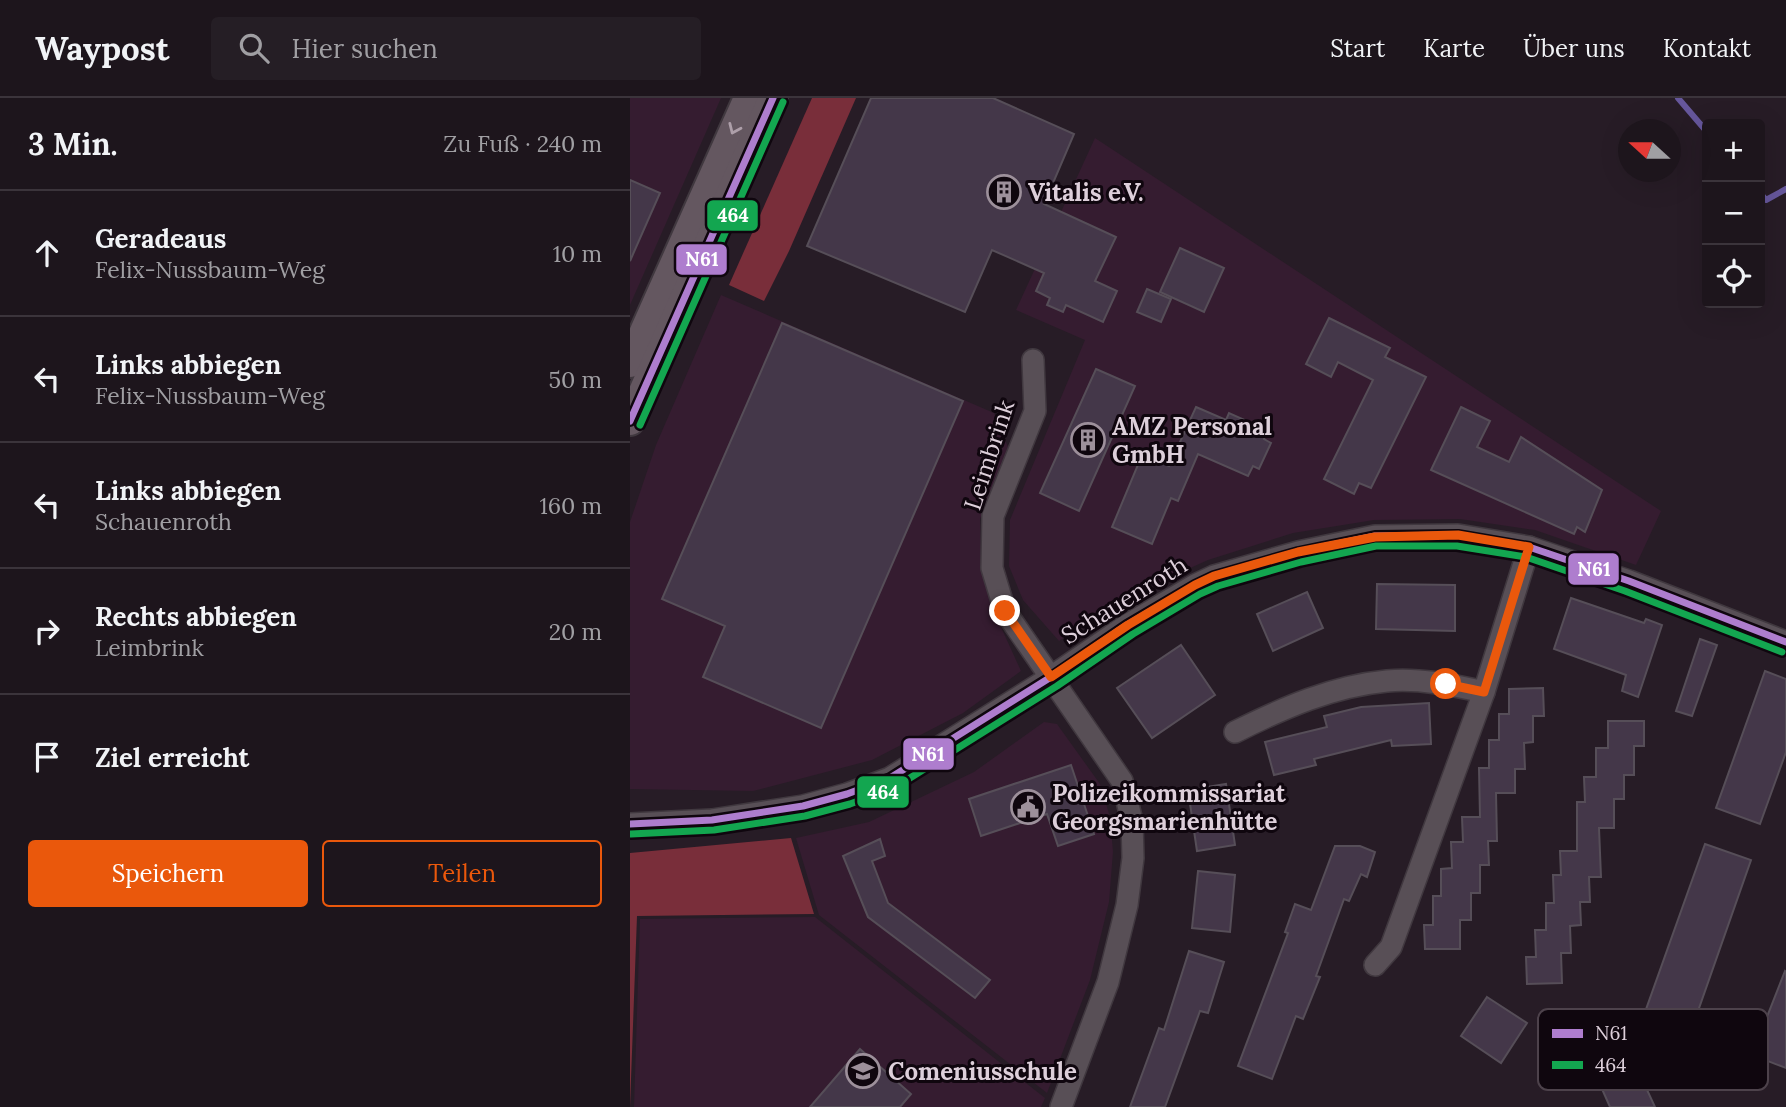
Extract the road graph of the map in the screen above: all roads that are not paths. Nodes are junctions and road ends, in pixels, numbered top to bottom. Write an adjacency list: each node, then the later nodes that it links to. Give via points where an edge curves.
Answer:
1 (748, 98): 3 (main road, one-way to 3)
2 (773, 98): 4 (main road)
3 (720, 161): 4 (main road, via 730,165 686,264); 6 (main road)
4 (690, 284): 7 (main road)
5 (1033, 360): 10 (street, Leimbrink, via 1035,411 993,516 992,568 1005,611)
6 (630, 363)
7 (630, 421)
8 (1529, 547): 9 (street, Schauenroth); 10 (street, Schauenroth, via 1458,535 1389,536 1298,552 1195,585); 11 (street)
9 (1786, 642)
10 (1051, 677): 13 (street, Schauenroth, via 890,778 847,794 724,818); 15 (street, Leimbrink, via 1122,781 1132,821 1133,858 1108,982)
11 (1484, 692): 12 (street, via 1446,684 1389,681 1339,689); 14 (street, via 1391,947)
12 (1234, 732)
13 (630, 824)
14 (1375, 965)
15 (1061, 1107)

